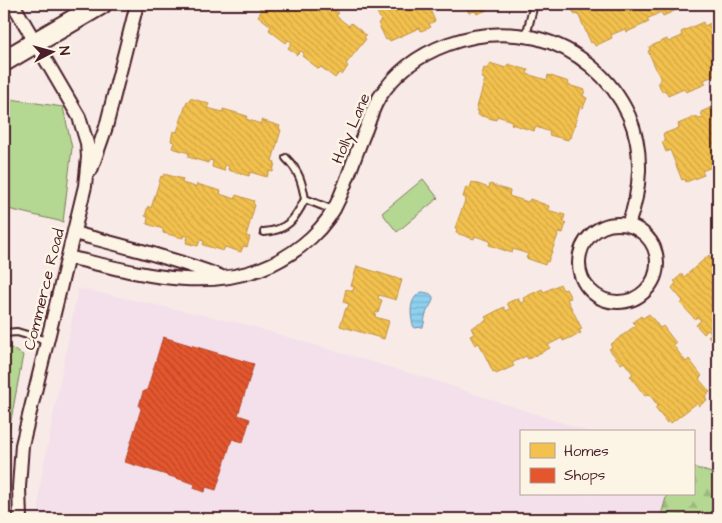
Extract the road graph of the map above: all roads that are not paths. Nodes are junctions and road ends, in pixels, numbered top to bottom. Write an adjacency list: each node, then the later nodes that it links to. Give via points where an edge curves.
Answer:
1 (13, 4): 6 (street, Commerce Road)
2 (101, 4): 6 (main road)
3 (137, 4): 9 (street, Commerce Road, via 106,126)
4 (534, 4): 5 (lane)
5 (526, 36): 11 (street, Holly Lane, via 494,34 462,39 431,52 402,72 378,99); 12 (street, Holly Lane, via 553,43 580,57 604,78 622,103 634,131 639,161 635,206)
6 (35, 42): 7 (main road); 9 (street, Commerce Road, via 79,117 87,143)
7 (4, 60)
8 (286, 158): 10 (lane, via 302,181)
9 (85, 186): 14 (street, Commerce Road)
10 (305, 199): 11 (lane); 13 (lane, via 287,226)
11 (334, 210): 16 (street, Holly Lane, via 313,235 282,259 256,270)
12 (628, 225): 12 (street, via 603,227 584,244 579,269 591,292 602,299 627,301 639,296 655,277 655,251 640,231)
13 (264, 232)
14 (74, 233): 15 (street, Commerce Road); 16 (street, via 188,263)
15 (68, 257): 16 (street, Holly Lane, via 184,280); 18 (street, Commerce Road)
16 (224, 277)
17 (4, 333): 18 (lane, via 18,332)
18 (47, 341): 19 (street, Commerce Road, via 22,445)
19 (20, 519)

